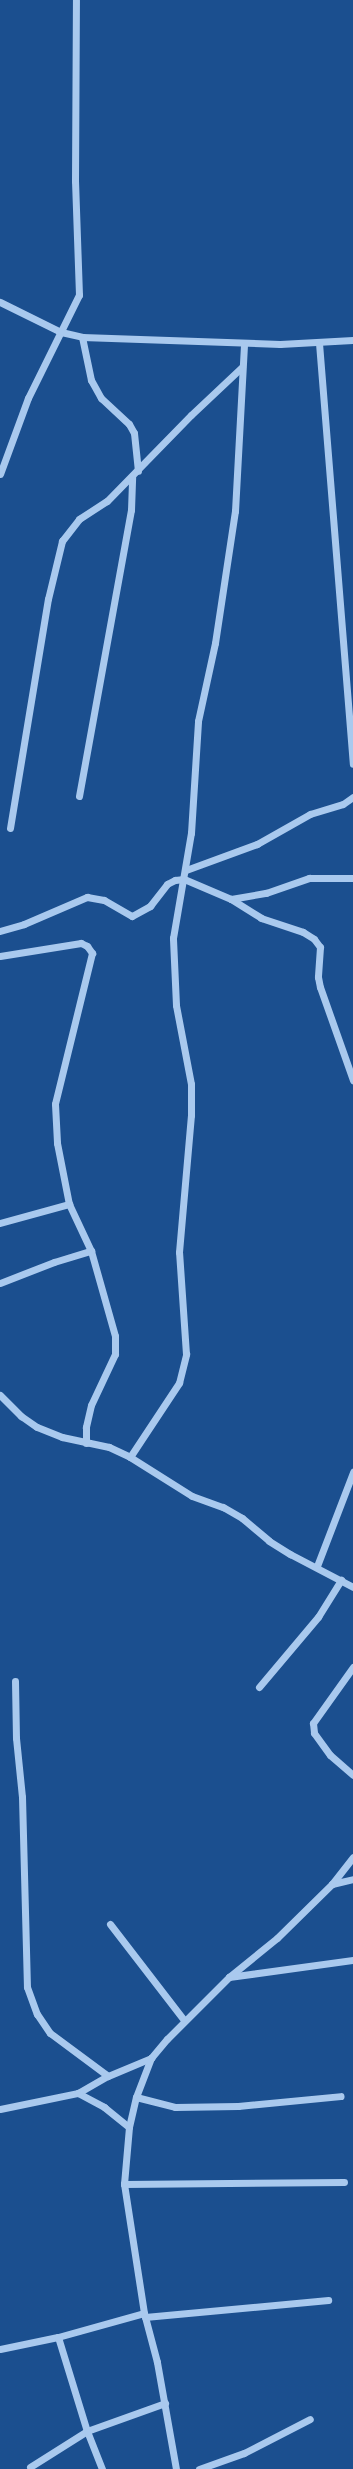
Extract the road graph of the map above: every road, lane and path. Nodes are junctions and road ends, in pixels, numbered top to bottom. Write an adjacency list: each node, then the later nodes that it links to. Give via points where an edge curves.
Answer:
1 (76, 0): 3 (street, via 79,295)
2 (0, 302): 3 (street)
3 (61, 332): 4 (street); 10 (street, via 28,398)
4 (82, 337): 7 (street); 9 (street, via 91,380 101,398 134,432)
5 (353, 340): 6 (street)
6 (319, 343): 7 (street); 12 (street)
7 (244, 344): 8 (street)
8 (242, 367): 9 (street, via 191,414); 16 (street, via 235,511 214,643 198,721 193,814)
9 (138, 471): 11 (street)
10 (0, 474)
11 (132, 477): 13 (street, via 131,510); 15 (street, via 107,500 79,519 62,541 48,599)
12 (353, 764)
13 (79, 796)
14 (353, 797): 16 (street, via 343,804 310,814 257,844)
15 (10, 828)
16 (186, 870): 18 (street)
17 (353, 878): 19 (street, via 309,878 266,893)
18 (184, 879): 19 (street); 20 (street, via 167,884 150,906 132,916 104,900 87,897 24,924); 29 (street, via 173,938 176,1005 190,1084 191,1115 179,1252 186,1354 179,1383)
19 (231, 899): 22 (street, via 261,918 303,932 314,939 320,947 320,986)
20 (0, 931)
21 (0, 956): 23 (street, via 81,943 92,953 55,1104 57,1143)
22 (353, 1080)
23 (69, 1204): 24 (street); 25 (street)
24 (0, 1223)
25 (91, 1251): 26 (street); 28 (street, via 115,1336 115,1354 91,1405 86,1427)
26 (0, 1283)
27 (0, 1395): 28 (street, via 21,1416 37,1427)
28 (86, 1443): 29 (street, via 110,1447)
29 (130, 1457): 31 (street, via 192,1496 223,1507 242,1518 269,1541)
30 (353, 1472): 31 (street)
31 (317, 1566): 32 (street)
32 (342, 1580): 33 (street); 36 (street, via 318,1617)
33 (353, 1587)
34 (353, 1668): 37 (street, via 313,1722 314,1733 330,1755)
35 (14, 1681): 46 (street, via 22,1797 27,1987 37,2014 50,2033)
36 (259, 1687)
37 (353, 1775)
38 (353, 1856): 40 (street)
39 (353, 1879): 40 (street)
40 (332, 1884): 43 (street, via 277,1938)
41 (110, 1924): 44 (street)
42 (353, 1960): 43 (street)
43 (229, 1977): 44 (street)
44 (184, 2020): 45 (street)
45 (151, 2058): 46 (street); 49 (street)
46 (108, 2076): 47 (street)
47 (78, 2093): 50 (street); 51 (street, via 104,2107)
48 (341, 2096): 49 (street, via 238,2106 175,2107)
49 (136, 2097): 51 (street)
50 (0, 2109)
51 (129, 2127): 53 (street)
52 (344, 2182): 53 (street)
53 (124, 2184): 55 (street)
54 (328, 2300): 55 (street)
55 (145, 2315): 56 (street); 58 (street)
56 (58, 2337): 57 (street); 60 (street)
57 (0, 2349)
58 (165, 2403): 60 (street); 63 (street)
59 (310, 2419): 64 (street, via 244,2453)
60 (87, 2431): 61 (street); 62 (street)
61 (30, 2467)
62 (102, 2469)
63 (176, 2469)
64 (199, 2469)

